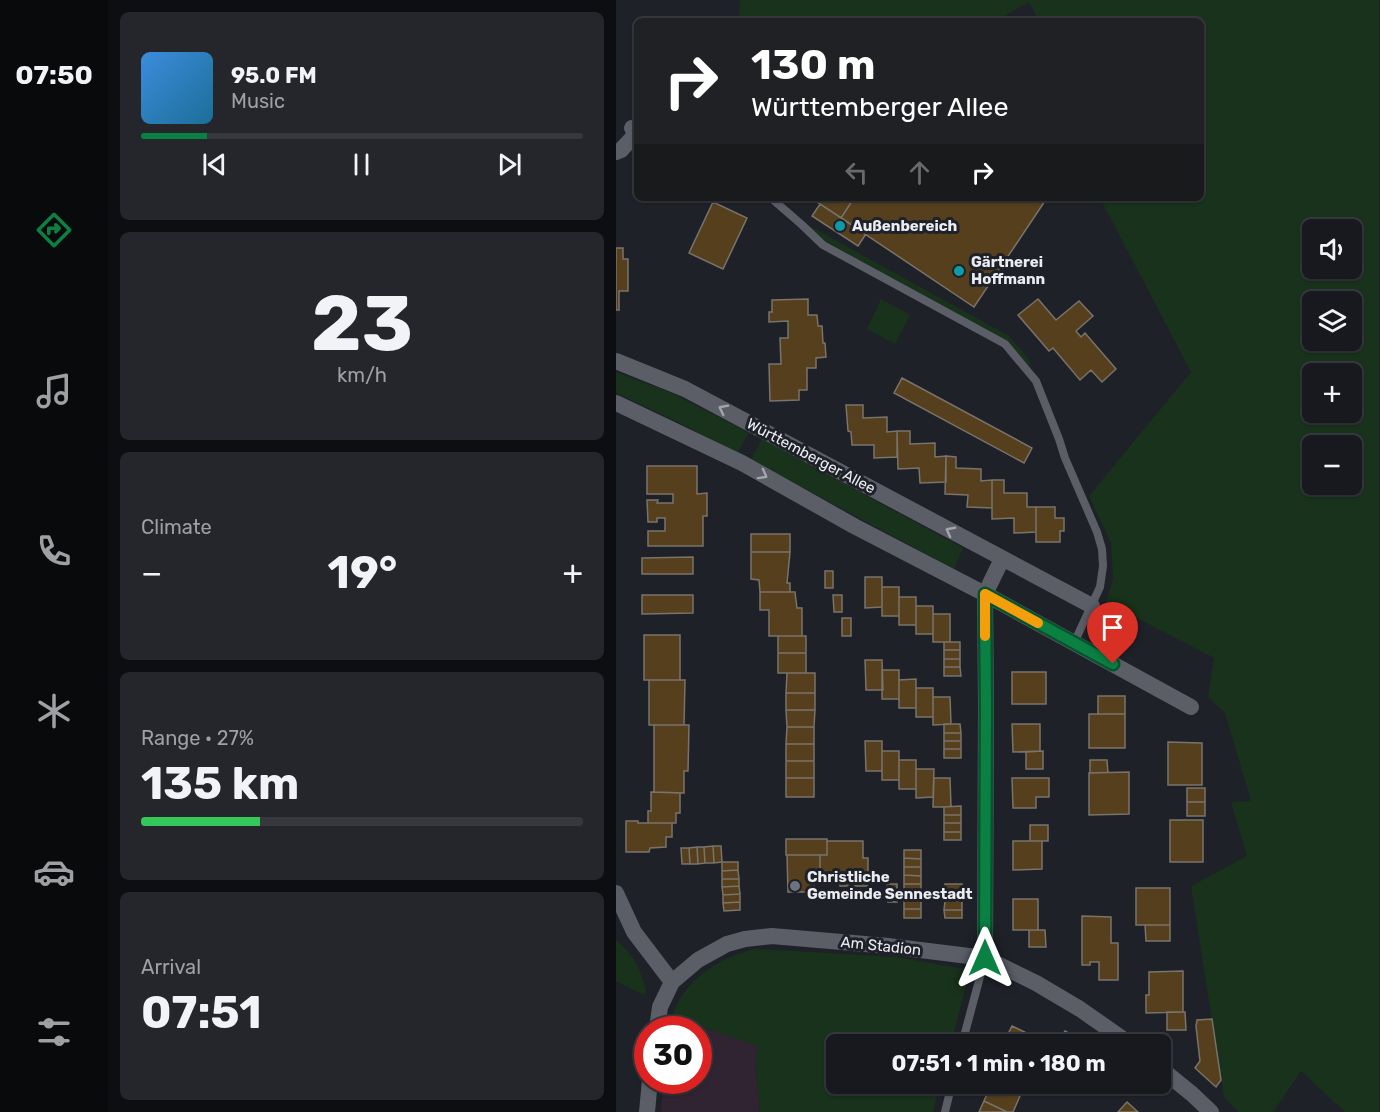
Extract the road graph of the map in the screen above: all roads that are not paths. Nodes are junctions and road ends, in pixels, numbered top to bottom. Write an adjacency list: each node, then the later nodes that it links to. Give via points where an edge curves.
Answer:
1 (634, 133): 2 (street)
2 (616, 152)
3 (775, 201): 8 (lane, via 823,245 1005,344 1036,381 1098,532 1103,567)
4 (616, 361): 6 (street, Württemberger Allee, one-way to 4, via 685,389)
5 (616, 403): 7 (street, one-way to 7, via 742,463)
6 (1002, 559): 7 (street); 8 (street, Württemberger Allee)
7 (985, 594): 9 (street); 12 (street)
8 (1092, 606): 9 (lane)
9 (1075, 643): 10 (street)
10 (1191, 707)
11 (616, 893): 13 (street, via 634,932)
12 (985, 958): 13 (street, Am Stadion, via 772,936 727,944 698,960); 15 (lane); 16 (street, Am Stadion, via 1036,983)
13 (672, 982): 14 (street, Am Stadion)
14 (659, 1016)
15 (965, 1034)
16 (1116, 1034)
17 (1171, 1077): 22 (street)
18 (649, 1094): 20 (street)
19 (949, 1094): 21 (lane)
20 (647, 1112)
21 (945, 1112)
22 (1210, 1112)

